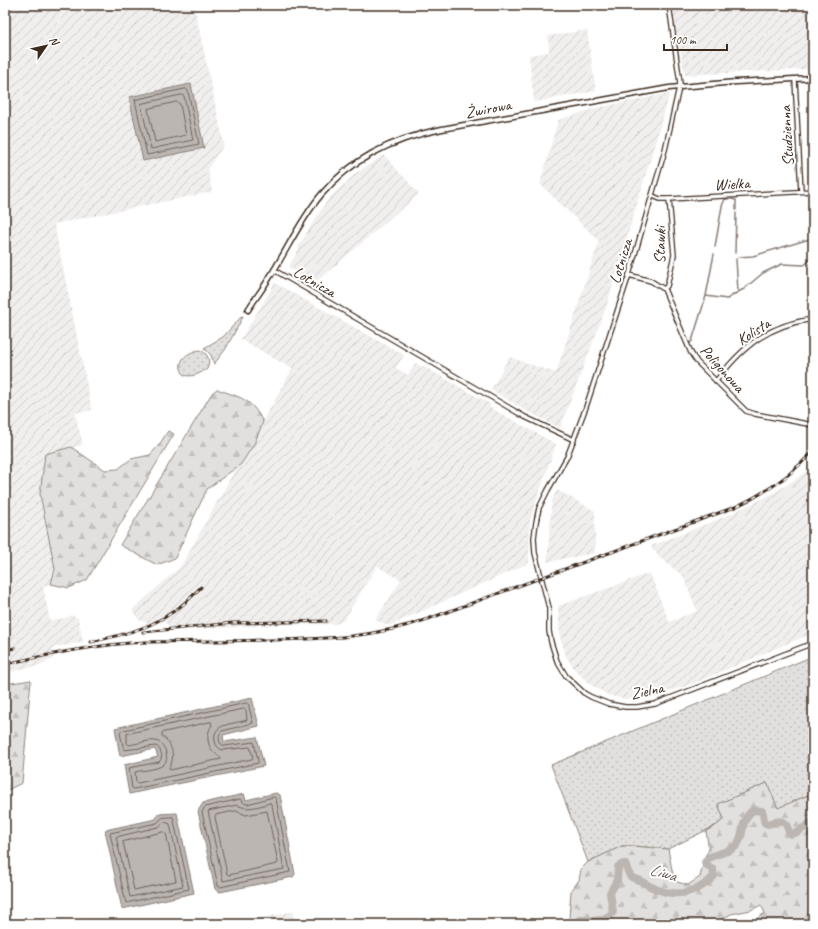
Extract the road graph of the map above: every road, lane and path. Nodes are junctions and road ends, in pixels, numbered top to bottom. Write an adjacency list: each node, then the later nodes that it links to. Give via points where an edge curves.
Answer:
1 (669, 5): 4 (street)
2 (813, 78): 3 (street, Żwirowa)
3 (795, 80): 4 (street, Żwirowa); 5 (street, Studzienna)
4 (680, 86): 7 (street, Lotnicza); 9 (street, Żwirowa, via 422,133 385,147 351,167 322,194 304,217)
5 (801, 191): 6 (street, Wielka); 8 (street, Wielka)
6 (813, 191)
7 (653, 196): 8 (street, Wielka); 10 (street, Lotnicza)
8 (669, 199): 11 (street, Stawki, via 674,256)
9 (274, 270): 12 (street, Żwirowa); 16 (street, Lotnicza, via 525,417)
10 (629, 275): 11 (street, via 650,281); 16 (street, Lotnicza)
11 (664, 290): 14 (street, Poligonowa, via 691,353)
12 (248, 310)
13 (813, 319): 14 (street, Kolista, via 784,326 757,339 733,359)
14 (716, 381): 15 (street, Poligonowa, via 749,412)
15 (813, 425)
16 (574, 440): 17 (street, Lotnicza, via 543,500 536,522 535,553)
17 (547, 600): 18 (street, Zielna, via 551,642 561,669 584,693 601,702 618,706 637,707 655,704)
18 (813, 643)

